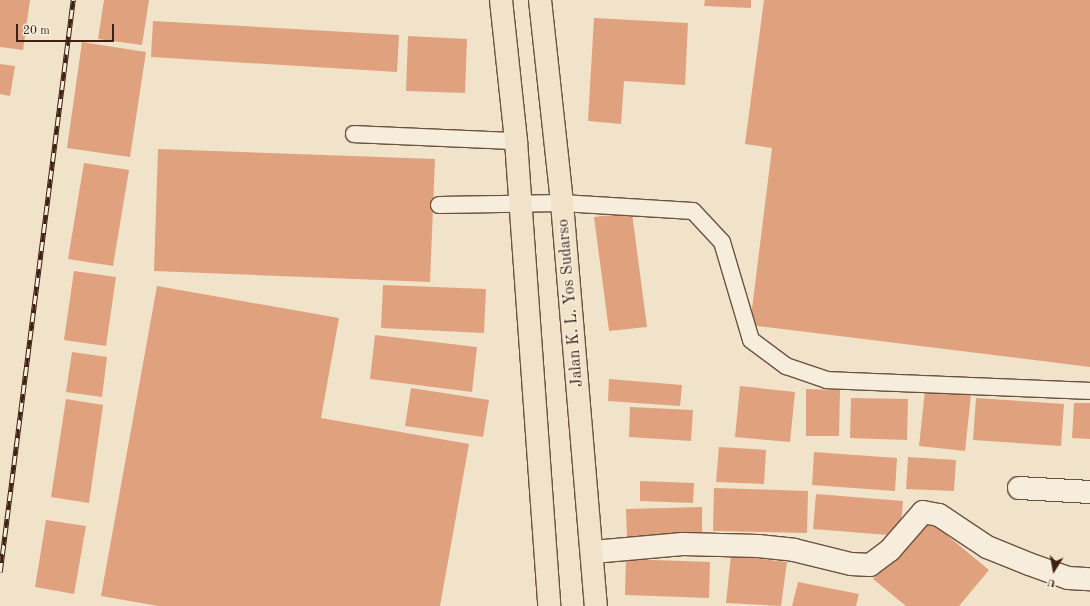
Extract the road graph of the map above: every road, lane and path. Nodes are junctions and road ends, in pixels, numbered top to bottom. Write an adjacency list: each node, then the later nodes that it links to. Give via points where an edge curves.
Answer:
1 (501, 0): 4 (highway)
2 (540, 0): 5 (highway, Jalan K. L. Yos Sudarso)
3 (354, 134): 4 (lane)
4 (516, 141): 6 (highway)
5 (562, 203): 6 (lane); 8 (lane, via 693,211 722,242 751,340 786,366 827,380); 11 (highway, Jalan K. L. Yos Sudarso)
6 (520, 204): 7 (lane); 13 (highway)
7 (438, 205)
8 (1090, 391)
9 (1019, 488): 10 (street)
10 (1090, 492)
11 (593, 552): 12 (street, via 683,544 758,546 794,550 851,564 870,565 890,550 923,512 939,516 987,547 1029,564 1068,578); 14 (highway, Jalan K. L. Yos Sudarso)
12 (1090, 579)
13 (549, 606)
14 (596, 606)

